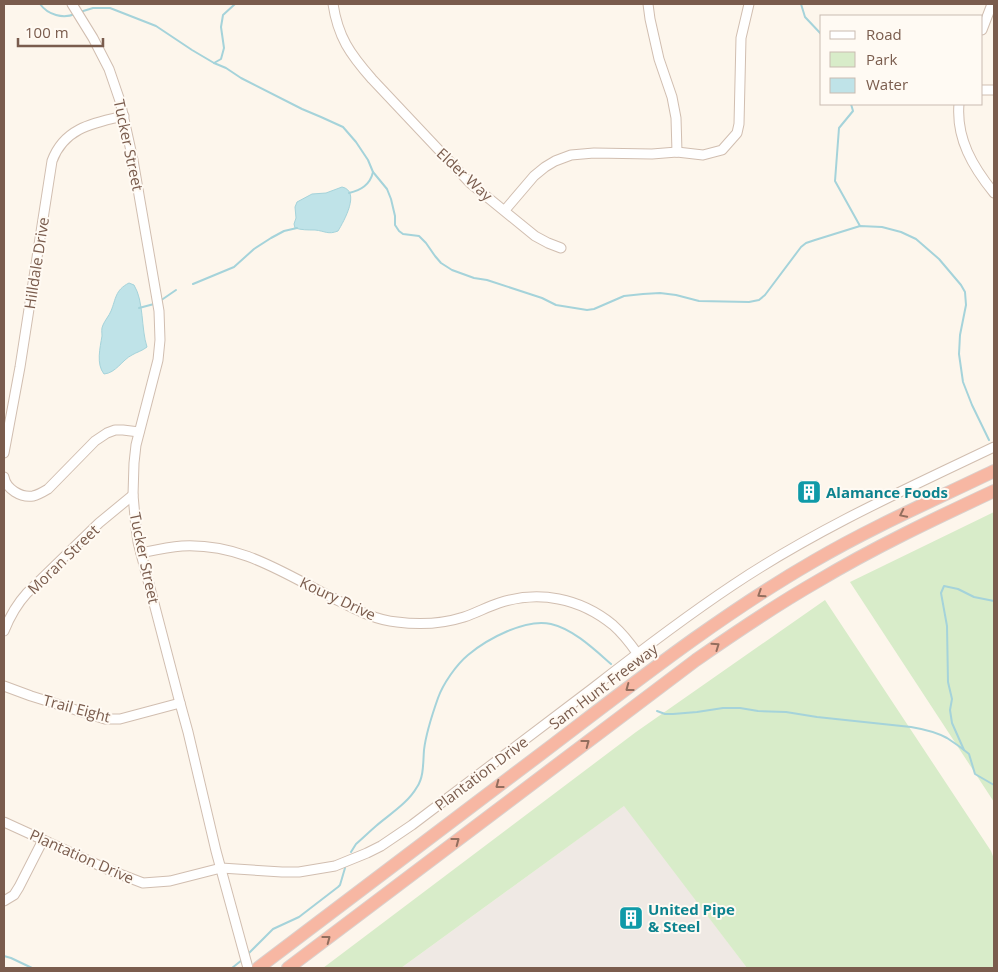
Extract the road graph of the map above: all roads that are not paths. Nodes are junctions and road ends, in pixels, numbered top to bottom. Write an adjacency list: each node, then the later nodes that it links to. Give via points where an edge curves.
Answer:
1 (333, 4): 11 (street, Elder Way, via 336,25 346,46 372,80 470,183)
2 (648, 4): 9 (street, via 672,97)
3 (749, 4): 9 (street, Elder Way, via 742,38 738,134 722,150 703,155)
4 (992, 4): 6 (street)
5 (74, 5): 8 (street, Tucker Street, via 109,69)
6 (983, 27)
7 (959, 105): 10 (street, via 959,126 966,149)
8 (124, 116): 13 (street, Tucker Street, via 160,329 158,360); 15 (street, Hilldale Drive, via 78,129 55,152)
9 (677, 152): 11 (street, Elder Way, via 572,155 555,161 534,176)
10 (994, 193)
11 (505, 210): 12 (street, via 535,236)
12 (561, 248)
13 (139, 432): 17 (street, via 115,430 95,440 48,489 34,496 17,493 4,481); 19 (street, Tucker Street)
14 (994, 447): 22 (street, Plantation Drive, via 891,496 786,552 734,584)
15 (4, 453)
16 (994, 471): 30 (highway, Sam Hunt Freeway, one-way to 30, via 851,540 740,607 629,687)
17 (4, 477)
18 (994, 491): 31 (highway, one-way to 18, via 718,644 772,608 857,559)
19 (133, 495): 20 (street, Tucker Street); 21 (street, Moran Street, via 99,523 27,593 10,615)
20 (141, 553): 22 (street, Koury Drive, via 182,546 233,550 260,560 359,612 394,622 449,621 498,603 533,596 568,600 613,625); 24 (street, Tucker Street)
21 (4, 631)
22 (637, 653): 27 (street, Plantation Drive, via 381,846 335,866 299,872)
23 (4, 686): 24 (street, Trail Eight, via 105,719 120,719)
24 (180, 703): 27 (street, Tucker Street)
25 (4, 822): 26 (street, Plantation Drive)
26 (44, 840): 27 (street, Plantation Drive, via 143,882 170,881); 28 (street, via 14,895)
27 (221, 868): 29 (street, Tucker Street)
28 (4, 901)
29 (248, 968)
30 (258, 968)
31 (288, 968)

